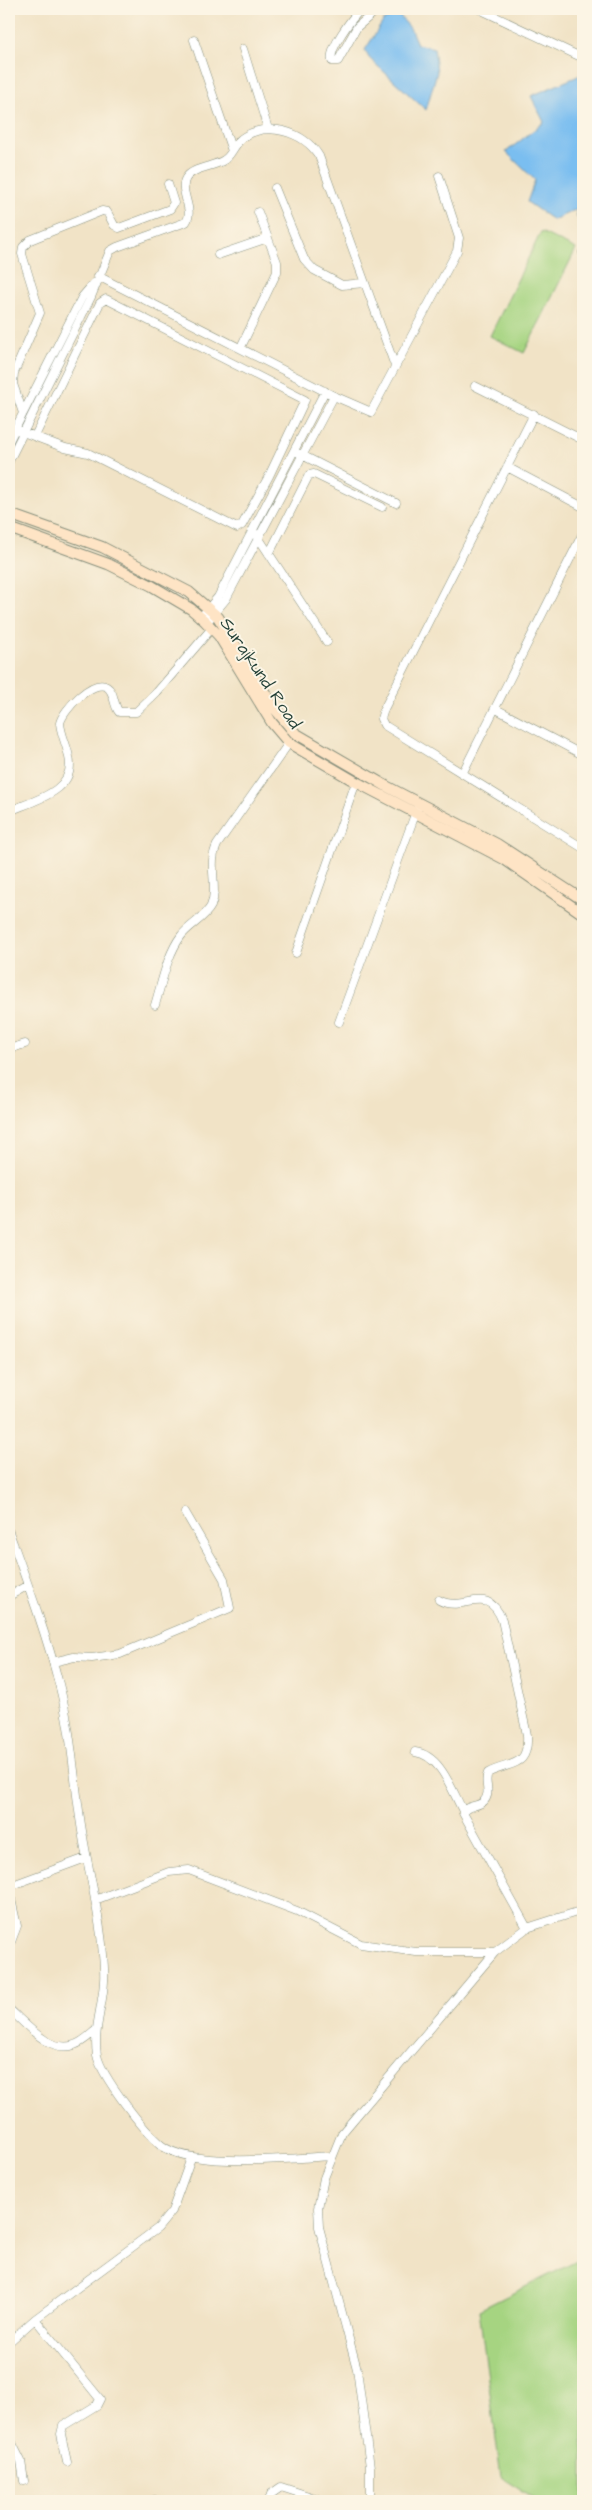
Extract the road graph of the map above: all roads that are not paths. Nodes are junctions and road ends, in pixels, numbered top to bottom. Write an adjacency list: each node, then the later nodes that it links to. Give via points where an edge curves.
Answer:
1 (361, 9): 2 (street, via 342,32 331,55 332,60 338,61 357,27)
2 (378, 9)
3 (478, 9): 6 (street)
4 (194, 40): 8 (street)
5 (243, 49): 7 (street)
6 (583, 58)
7 (268, 129): 8 (street, via 244,137); 16 (street, via 291,134 316,151)
8 (232, 152): 15 (street, via 224,160 186,177 184,184 189,217 186,222 114,248)
9 (440, 176): 18 (street, via 459,246)
10 (168, 184): 22 (street, via 174,203 170,209 119,228 107,212 102,211 30,240 23,247 22,254 40,314 14,373 13,384)
11 (276, 188): 16 (street, via 310,267 342,285)
12 (258, 212): 13 (street)
13 (268, 238): 14 (street); 17 (street, via 277,262 276,277)
14 (218, 255)
15 (97, 279): 17 (street); 22 (street, via 82,297); 25 (street)
16 (365, 283): 18 (street)
17 (241, 347): 20 (street)
18 (395, 366): 21 (street, via 371,412)
19 (476, 386): 23 (street)
20 (325, 391): 21 (street); 29 (street)
21 (334, 396): 30 (street)
22 (23, 413): 24 (street)
23 (534, 414): 27 (street); 32 (street)
24 (15, 429): 25 (street); 28 (street)
25 (24, 432): 26 (street); 31 (street)
26 (35, 436): 34 (street, via 88,453 237,528 242,525); 34 (street, via 100,303 106,299 305,400)
27 (583, 440)
28 (9, 441)
29 (295, 451): 30 (street); 36 (street)
30 (303, 455): 33 (street); 37 (street)
31 (9, 461)
32 (507, 467): 39 (street); 52 (street, via 382,714 384,725)
33 (292, 475): 35 (street); 44 (street)
34 (269, 476): 36 (street)
35 (305, 481): 38 (street, via 314,474); 45 (street)
36 (279, 483): 42 (street)
37 (396, 503)
38 (382, 507)
39 (583, 507)
40 (9, 514): 46 (main road, Surajkund Road, via 102,547 189,592)
41 (9, 528): 47 (main road, Surajkund Road, via 108,564 152,586)
42 (253, 530): 44 (street); 46 (street)
43 (583, 533): 49 (street)
44 (258, 538): 45 (street); 46 (street, via 226,599)
45 (269, 554): 48 (street)
46 (212, 610): 47 (street); 54 (main road, Surajkund Road, via 275,709 295,733)
47 (207, 622): 50 (main road, Surajkund Road, via 235,660 272,723); 55 (street, via 157,692 136,712 119,712 109,689 104,686 92,688 68,708 60,722 70,758 68,779 51,792)
48 (327, 642)
49 (496, 709): 51 (street); 52 (street)
50 (289, 743): 53 (main road, Surajkund Road); 60 (street, via 215,849 211,864 213,897 210,906 176,944)
51 (583, 755)
52 (463, 772): 56 (street)
53 (356, 782): 54 (main road, Surajkund Road); 59 (street)
54 (418, 808): 57 (main road, Surajkund Road, via 508,850); 58 (main road, Surajkund Road, via 504,859); 61 (street)
55 (9, 811)
56 (583, 848)
57 (583, 900)
58 (583, 914)
59 (296, 954)
60 (155, 1004)
61 (339, 1022)
62 (25, 1044): 63 (street)
63 (9, 1049)
64 (185, 1512): 69 (street, via 224,1580 230,1608 120,1654)
65 (9, 1532): 66 (street)
66 (28, 1585): 67 (street); 69 (street)
67 (9, 1596)
68 (439, 1600): 71 (street, via 457,1604 482,1600 494,1606 499,1614 527,1735 525,1756 488,1773 486,1798)
69 (53, 1662): 72 (street, via 63,1702)
70 (415, 1752): 71 (street, via 424,1753 435,1761)
71 (463, 1811): 75 (street)
72 (86, 1858): 73 (street); 76 (street, via 10,1886 18,1926)
73 (95, 1900): 77 (street, via 168,1872 189,1870 297,1911 361,1944 416,1952); 79 (street, via 104,1981)
74 (583, 1910): 75 (street)
75 (527, 1928): 77 (street)
76 (9, 1947)
77 (495, 1952): 80 (street, via 342,2133)
78 (9, 2009): 79 (street, via 42,2037 59,2046 75,2045)
79 (96, 2030): 81 (street, via 100,2063 114,2087 161,2145)
80 (331, 2156): 81 (street, via 264,2160); 89 (street, via 320,2194 319,2227 357,2370 370,2466)
81 (190, 2158): 82 (street, via 166,2220)
82 (36, 2319): 83 (street); 85 (street, via 100,2399 98,2405 63,2426 61,2434)
83 (9, 2342)
84 (9, 2437): 86 (street, via 21,2461)
85 (67, 2462)
86 (24, 2481)
87 (269, 2501): 88 (street, via 271,2494 281,2487)
88 (324, 2501)
89 (370, 2501)

